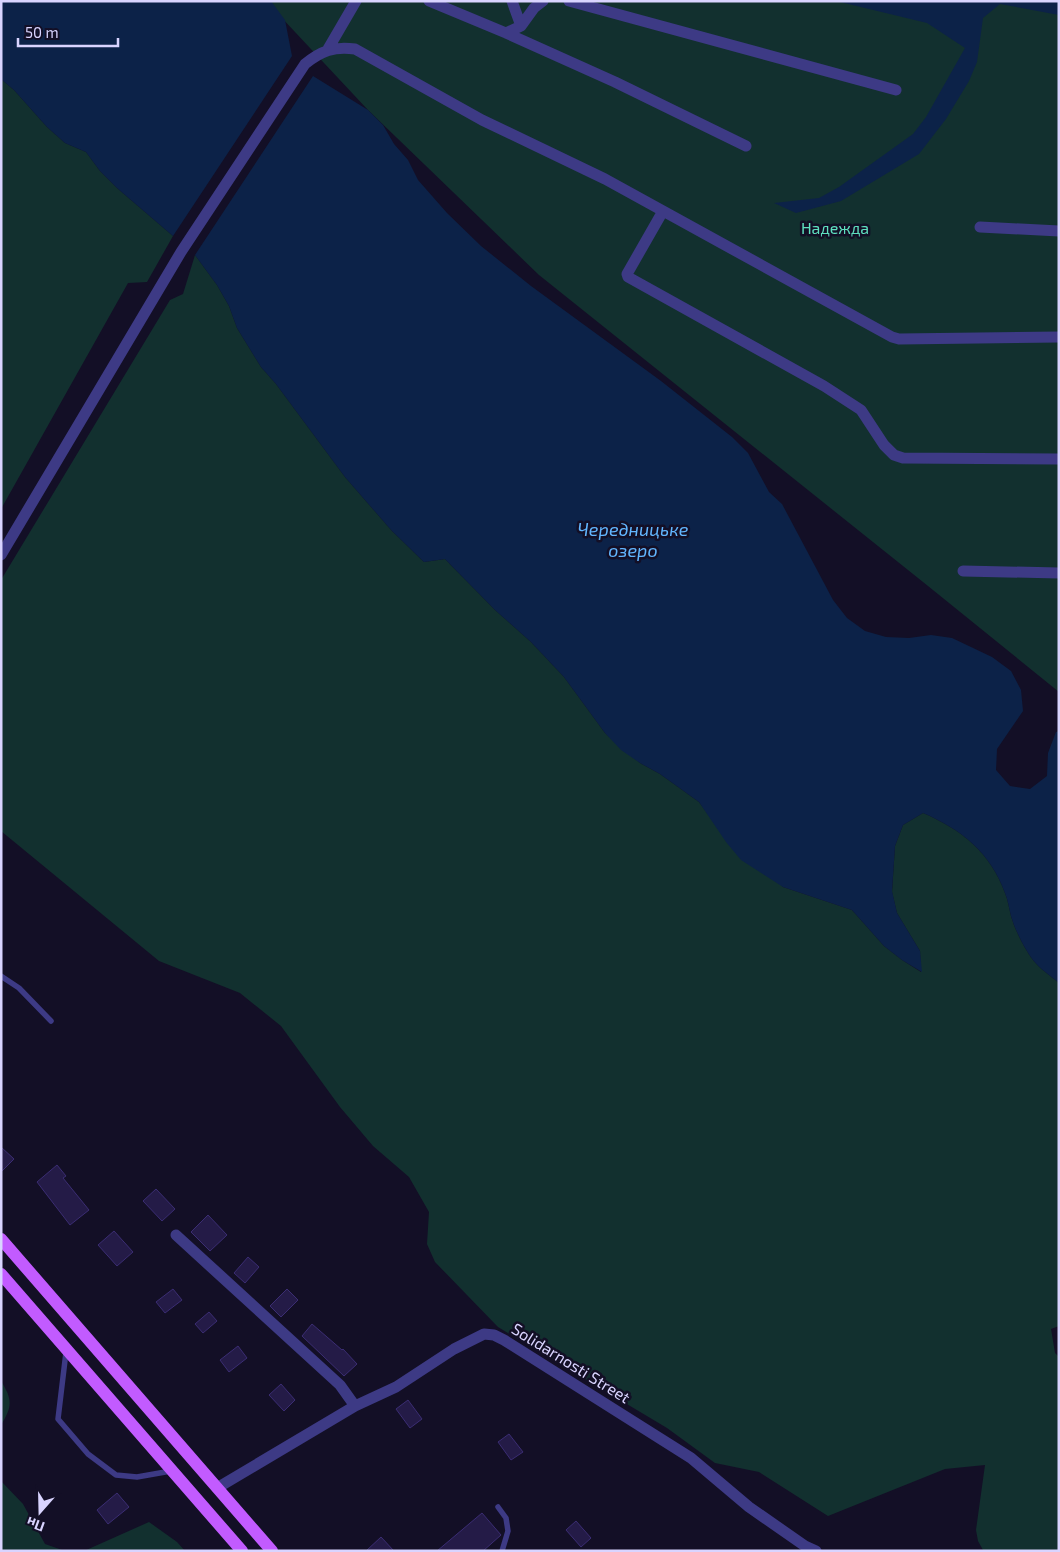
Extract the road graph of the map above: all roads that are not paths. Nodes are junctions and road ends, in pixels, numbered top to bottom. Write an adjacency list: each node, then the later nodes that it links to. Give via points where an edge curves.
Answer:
1 (356, 1): 8 (street)
2 (429, 1): 7 (street)
3 (512, 1): 6 (street)
4 (543, 1): 6 (street)
5 (569, 1): 9 (street)
6 (522, 26): 7 (street)
7 (506, 33): 10 (street)
8 (328, 49): 11 (street, via 355,48 482,120 605,179); 16 (street, via 305,64 181,252)
9 (896, 90)
10 (746, 146)
11 (662, 211): 14 (street, via 892,337); 15 (street, via 628,277 824,386 861,410 894,455 903,458)
12 (980, 227): 13 (street)
13 (1059, 231)
14 (1059, 337)
15 (1059, 459)
16 (1, 554)
17 (963, 571): 18 (street)
18 (1059, 573)
19 (1, 976): 20 (lane, via 19,988)
20 (50, 1021)
21 (176, 1235): 25 (street, via 340,1385)
22 (1, 1238): 27 (main road)
23 (1, 1274): 24 (main road)
24 (66, 1350): 26 (main road); 26 (lane, via 58,1419 88,1454 116,1476 137,1477)
25 (355, 1406): 27 (street, Solidarnosti Street); 32 (street, Solidarnosti Street, via 396,1387 454,1349 484,1334 494,1335 691,1458 749,1507)
26 (171, 1471): 29 (main road)
27 (217, 1488): 30 (main road)
28 (498, 1507): 31 (lane, via 506,1518 508,1531)
29 (242, 1551)
30 (272, 1551)
31 (502, 1551)
32 (816, 1551)

